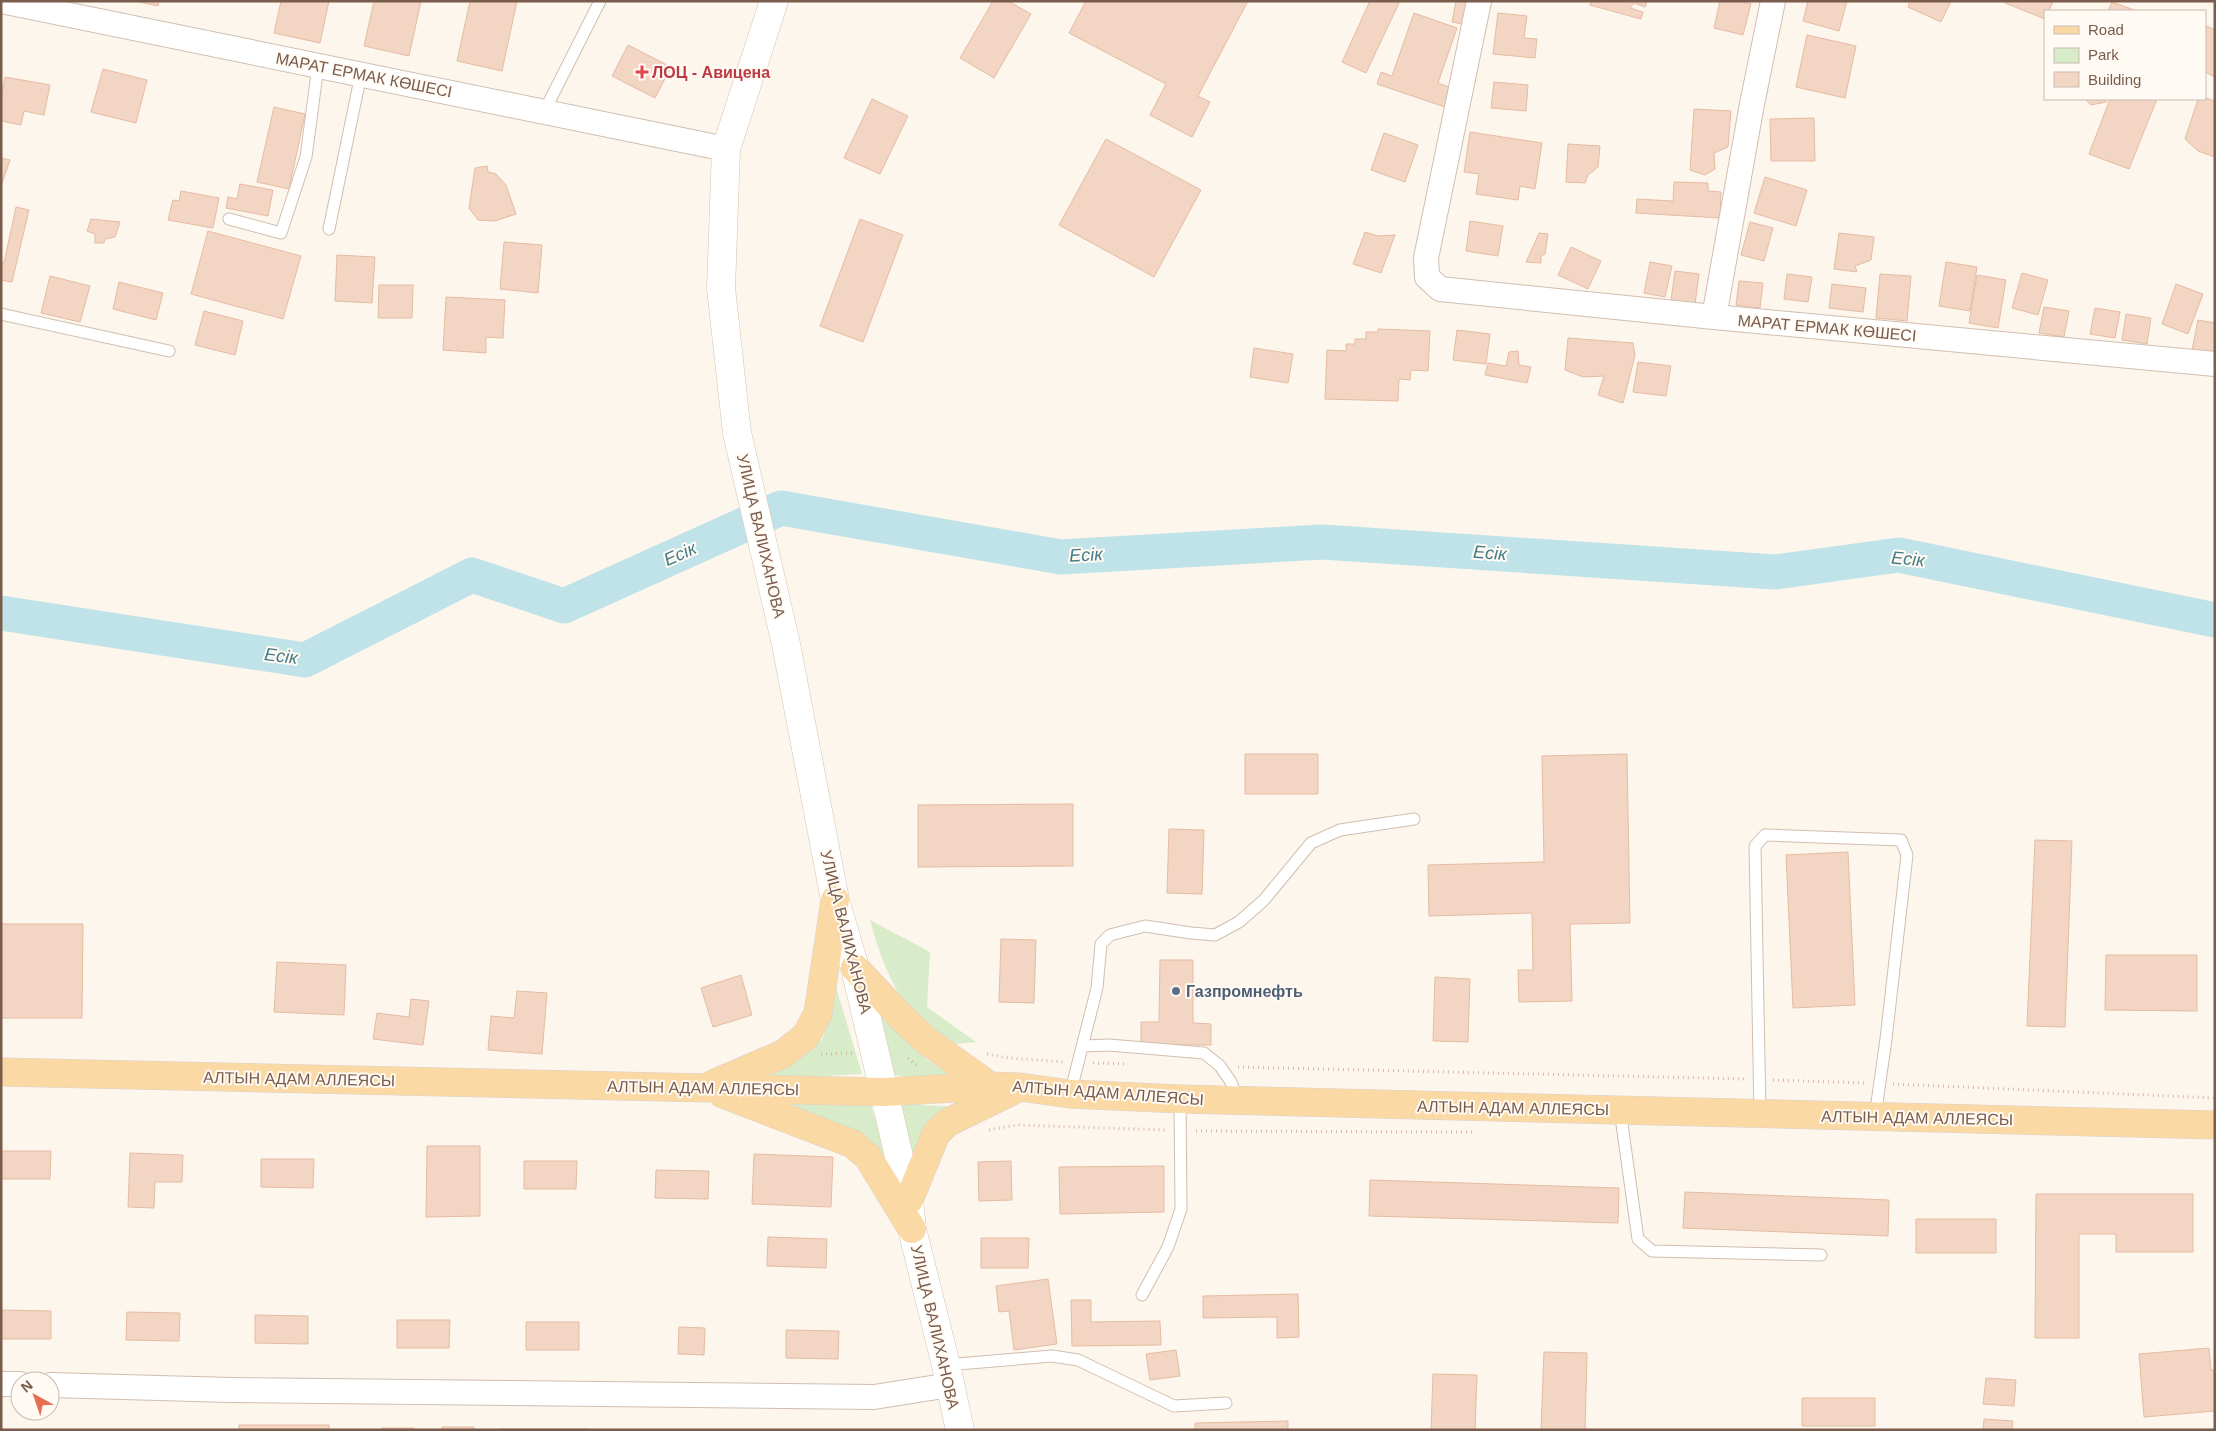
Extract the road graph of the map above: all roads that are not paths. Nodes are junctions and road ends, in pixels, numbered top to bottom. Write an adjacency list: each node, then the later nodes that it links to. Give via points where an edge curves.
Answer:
1 (1, 1): 6 (street, МАРАТ ЕРМАК КӨШЕСІ)
2 (600, 1): 8 (lane)
3 (774, 1): 9 (main road, УЛИЦА ВАЛИХАНОВА)
4 (1479, 1): 13 (street, МАРАТ ЕРМАК КӨШЕСІ, via 1426,258 1427,277 1440,290)
5 (1773, 1): 13 (street)
6 (318, 66): 7 (street, МАРАТ ЕРМАК КӨШЕСІ); 10 (lane, via 306,156 281,234)
7 (361, 74): 8 (street, МАРАТ ЕРМАК КӨШЕСІ); 11 (lane)
8 (544, 112): 9 (street, МАРАТ ЕРМАК КӨШЕСІ)
9 (726, 149): 17 (main road, УЛИЦА ВАЛИХАНОВА, via 721,288 737,433 786,644)
10 (229, 219)
11 (329, 229)
12 (1, 314): 14 (lane)
13 (1714, 318): 15 (street, МАРАТ ЕРМАК КӨШЕСІ)
14 (169, 351)
15 (2215, 364)
16 (1414, 819): 19 (lane, via 1340,830 1311,843 1264,900 1239,922 1215,934 1145,926 1110,936 1101,944 1097,988)
17 (835, 900): 18 (main road, УЛИЦА ВАЛИХАНОВА); 23 (main road, via 818,1013 806,1036 783,1054)
18 (855, 968): 21 (main road, via 927,1041); 24 (main road, УЛИЦА ВАЛИХАНОВА)
19 (1083, 1046): 25 (lane); 27 (lane, via 1204,1053 1220,1066)
20 (1, 1072): 23 (main road, АЛТЫН АДАМ АЛЛЕЯСЫ)
21 (990, 1086): 22 (main road, АЛТЫН АДАМ АЛЛЕЯСЫ); 24 (main road, АЛТЫН АДАМ АЛЛЕЯСЫ)
22 (1020, 1087): 25 (main road, АЛТЫН АДАМ АЛЛЕЯСЫ); 32 (main road, via 947,1123 936,1134)
23 (705, 1088): 24 (main road, АЛТЫН АДАМ АЛЛЕЯСЫ); 33 (main road, via 853,1144 868,1157)
24 (884, 1092): 32 (main road, УЛИЦА ВАЛИХАНОВА)
25 (1070, 1094): 26 (main road, АЛТЫН АДАМ АЛЛЕЯСЫ)
26 (1180, 1099): 27 (main road, АЛТЫН АДАМ АЛЛЕЯСЫ); 35 (lane, via 1181,1210 1168,1247)
27 (1238, 1100): 28 (main road, АЛТЫН АДАМ АЛЛЕЯСЫ)
28 (1620, 1110): 29 (main road, АЛТЫН АДАМ АЛЛЕЯСЫ); 34 (lane, via 1638,1239 1652,1251)
29 (1760, 1114): 30 (main road, АЛТЫН АДАМ АЛЛЕЯСЫ); 30 (lane, via 1755,846 1765,835 1901,840 1907,855)
30 (1875, 1117): 31 (main road, АЛТЫН АДАМ АЛЛЕЯСЫ)
31 (2215, 1125)
32 (909, 1200): 33 (main road, УЛИЦА ВАЛИХАНОВА)
33 (912, 1229): 36 (main road, УЛИЦА ВАЛИХАНОВА)
34 (1821, 1255)
35 (1142, 1295)
36 (948, 1375): 37 (street, via 874,1397); 38 (lane, via 1052,1356 1078,1360 1174,1406); 39 (main road, УЛИЦА ВАЛИХАНОВА)
37 (60, 1385)
38 (1226, 1403)
39 (960, 1430)

